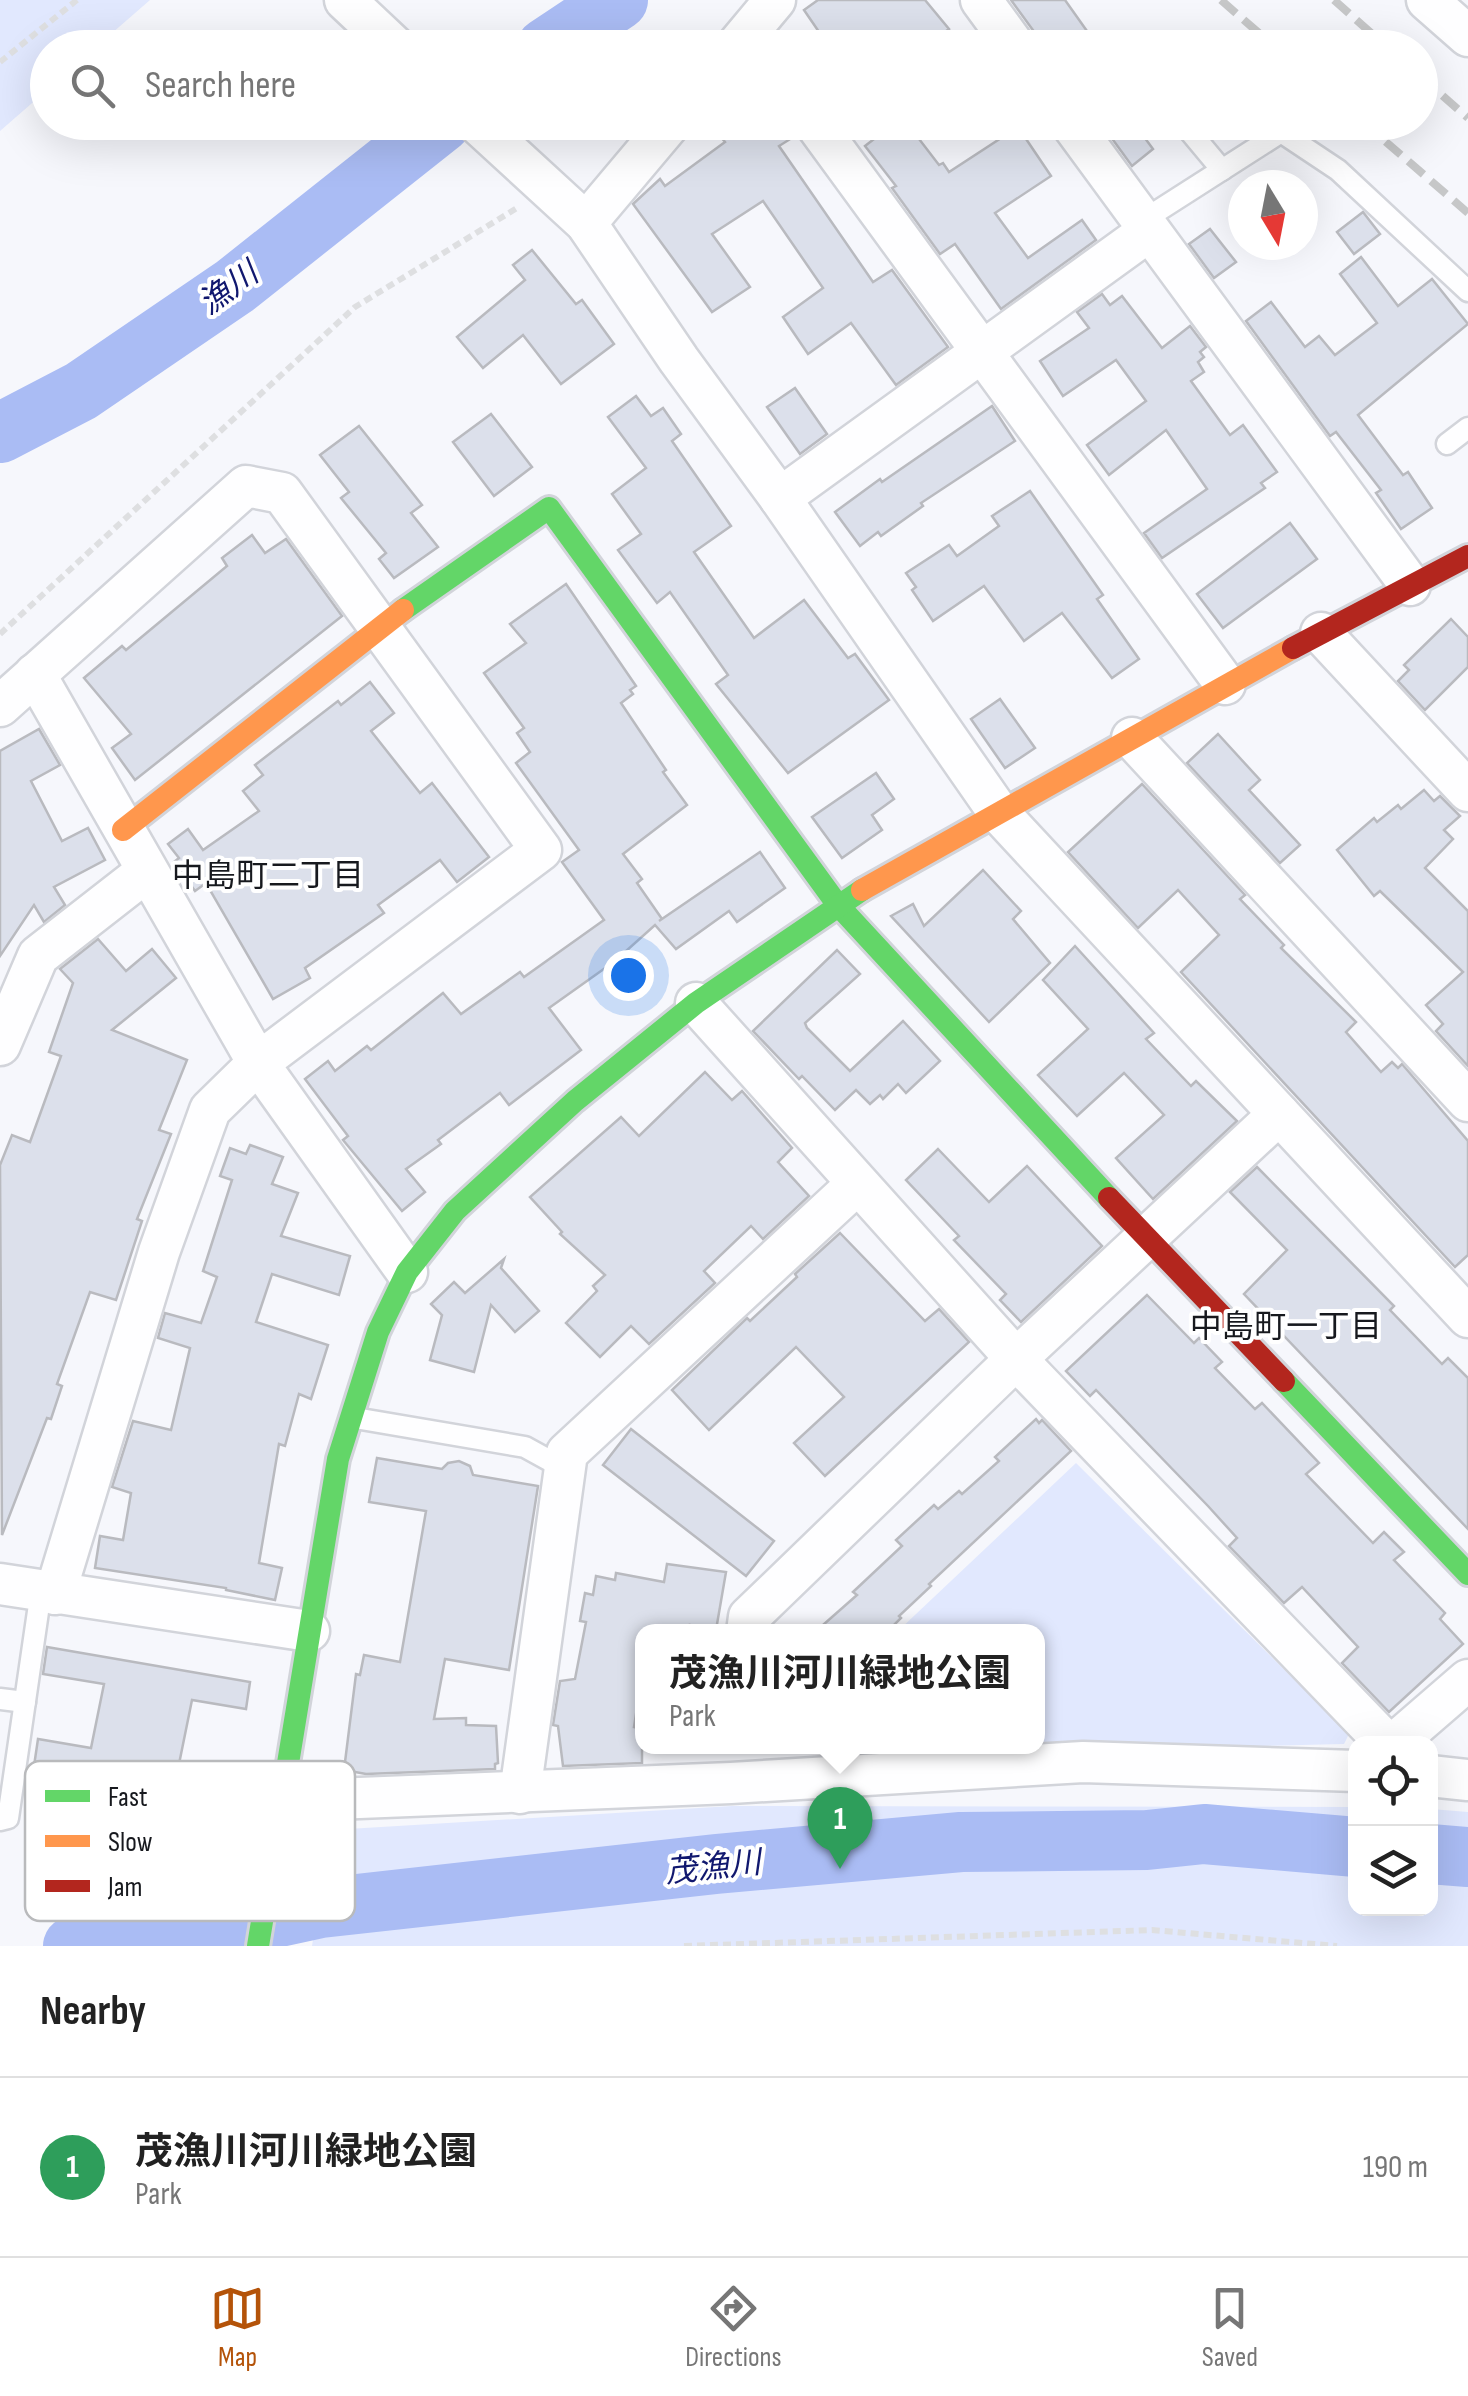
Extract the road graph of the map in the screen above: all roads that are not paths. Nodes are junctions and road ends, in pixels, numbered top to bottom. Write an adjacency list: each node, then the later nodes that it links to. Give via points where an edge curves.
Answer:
1 (345, 0): 5 (street)
2 (774, 0): 6 (street)
3 (981, 0): 7 (street)
4 (1437, 3): 8 (street)
5 (377, 30)
6 (755, 30)
7 (1003, 30)
8 (1468, 36)
9 (495, 140): 17 (street)
10 (656, 140): 17 (street)
11 (827, 140): 20 (street)
12 (1083, 140): 18 (street)
13 (1197, 140): 16 (lane)
14 (1269, 140): 16 (lane)
15 (1293, 140): 19 (lane, via 1338,170)
16 (1222, 170): 18 (lane)
17 (586, 223): 23 (street)
18 (1146, 226): 20 (street); 25 (street)
19 (1468, 291)
20 (981, 353): 23 (street); 29 (street)
21 (1468, 428): 22 (lane)
22 (1447, 444)
23 (780, 498): 33 (street)
24 (1468, 556): 25 (street)
25 (1410, 586): 27 (street)
26 (378, 628): 28 (street, via 282,494 246,486); 34 (street); 36 (street, via 549,508); 39 (street, via 541,850)
27 (1321, 633): 29 (street); 32 (street)
28 (36, 674): 30 (street); 34 (street)
29 (1225, 684): 31 (street)
30 (0, 706)
31 (1132, 738): 33 (street); 40 (street)
32 (1468, 791)
33 (999, 813): 36 (street); 41 (street)
34 (123, 830): 35 (street)
35 (147, 871): 38 (street, via 38,956); 39 (street)
36 (837, 904): 37 (street); 43 (street)
37 (696, 1003): 42 (street); 44 (street, via 520,1150 455,1211)
38 (0, 1045)
39 (258, 1063): 44 (street); 51 (street, via 210,1110)
40 (1468, 1101)
41 (1280, 1114): 43 (street); 45 (street)
42 (857, 1184): 46 (street); 48 (street, via 568,1453)
43 (1148, 1239): 46 (street); 49 (street)
44 (407, 1272): 47 (street, via 378,1332)
45 (1468, 1316)
46 (1016, 1359): 52 (street); 57 (street)
47 (350, 1417): 48 (lane, via 525,1447); 53 (street)
48 (566, 1468): 64 (street)
49 (1468, 1574)
50 (0, 1584): 51 (street)
51 (48, 1592): 53 (street); 56 (lane)
52 (748, 1624)
53 (310, 1631): 59 (street)
54 (1468, 1680): 58 (street)
55 (0, 1699): 56 (lane)
56 (25, 1702): 66 (lane, via 8,1818)
57 (1382, 1736)
58 (1400, 1736)
59 (290, 1761)
60 (732, 1765): 61 (street, via 1083,1762); 64 (street)
61 (1348, 1771)
62 (1438, 1777): 63 (street)
63 (1468, 1780)
64 (520, 1794): 65 (street)
65 (355, 1799)
66 (0, 1820)
67 (262, 1921): 68 (street)
68 (258, 1946)

